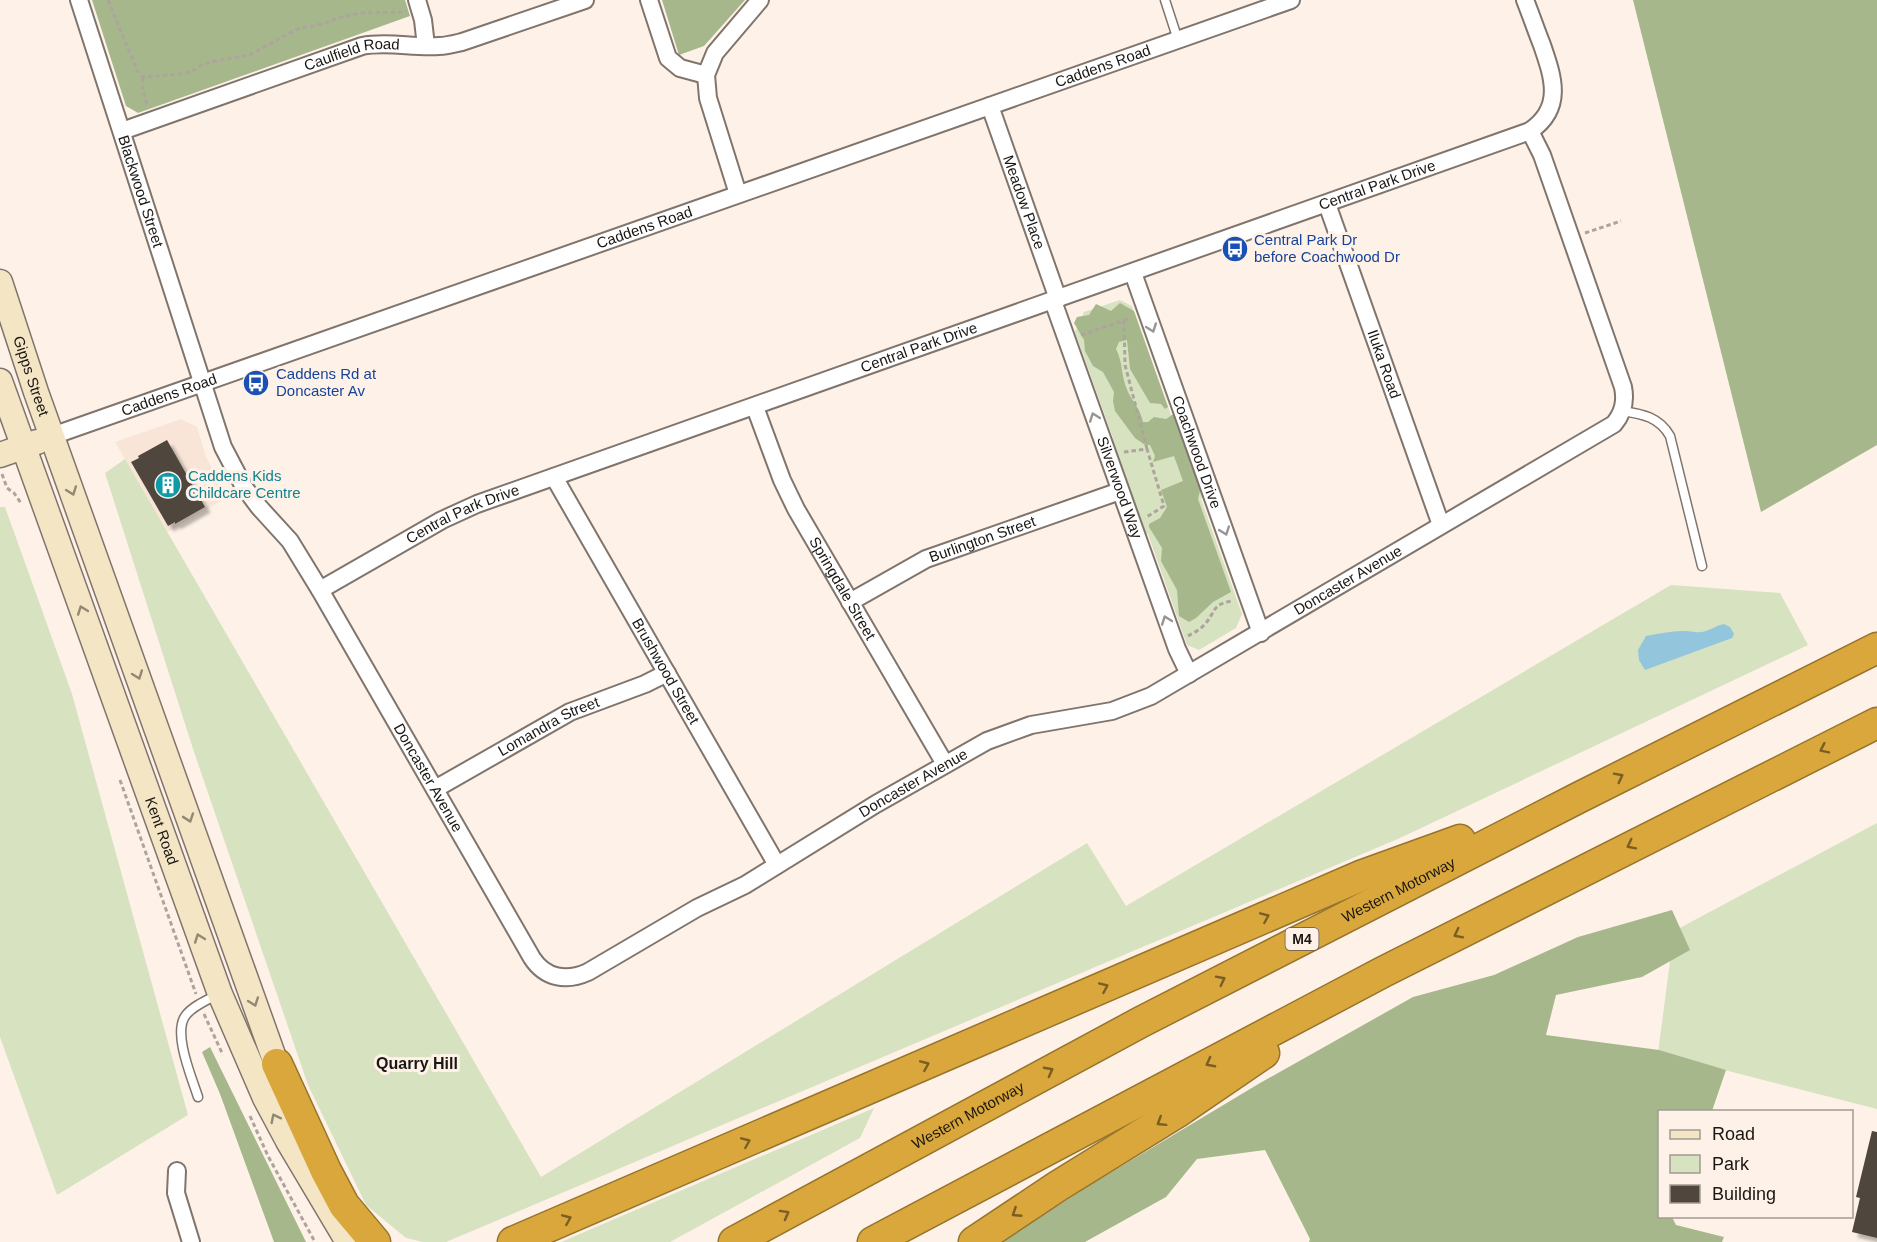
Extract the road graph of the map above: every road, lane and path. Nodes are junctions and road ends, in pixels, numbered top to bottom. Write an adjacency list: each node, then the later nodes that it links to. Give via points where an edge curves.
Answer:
1 (79, 0): 16 (street, Blackwood Street)
2 (108, 0): 13 (path, via 137,70)
3 (585, 0): 11 (street, Caulfield Road, via 462,42)
4 (649, 0): 12 (street, via 668,58 680,68)
5 (760, 0): 12 (street, via 715,53)
6 (1165, 0): 10 (lane)
7 (1291, 0): 10 (street, Caddens Road)
8 (1525, 0): 17 (street, via 1553,85 1550,107)
9 (414, 6): 11 (street, via 423,20); 13 (path, via 344,16 297,29 249,55 203,64 191,72)
10 (1178, 40): 14 (street, Caddens Road)
11 (426, 46): 16 (street, Caulfield Road, via 362,46)
12 (706, 75): 18 (street, via 708,98)
13 (144, 77): 15 (path, via 142,87)
14 (990, 106): 18 (street, Caddens Road); 24 (street, Meadow Place)
15 (148, 108)
16 (122, 131): 29 (street, Blackwood Street)
17 (1530, 131): 19 (street, Central Park Drive); 31 (street, via 1542,155 1621,380 1625,396)
18 (738, 194): 29 (street, Caddens Road)
19 (1328, 204): 22 (street, Central Park Drive); 42 (street, Iluka Road)
20 (1621, 221): 21 (path)
21 (1581, 234)
22 (1133, 273): 24 (street, Central Park Drive); 47 (street, Coachwood Drive, one-way to 47)
23 (0, 282): 32 (main road, Gipps Street)
24 (1056, 300): 30 (street, Central Park Drive); 40 (street, Silverwood Way, one-way to 24)
25 (1134, 317): 26 (path)
26 (1124, 320): 27 (path); 34 (path, via 1125,365)
27 (1081, 335)
28 (0, 381): 33 (main road)
29 (202, 382): 32 (street, Caddens Road); 44 (street, Doncaster Avenue, via 223,447 238,478 290,541)
30 (755, 406): 38 (street, Central Park Drive); 46 (street, Springdale Street, via 788,494)
31 (1622, 411): 42 (street, Doncaster Avenue, via 1607,429); 43 (lane, via 1654,418 1670,436)
32 (52, 436): 33 (main road, Caddens Road); 59 (main road, Kent Road, one-way to 59)
33 (23, 447): 36 (main road, Caddens Road); 58 (main road, Kent Road, one-way to 33)
34 (1147, 449): 35 (path); 41 (path, via 1164,506)
35 (1120, 453)
36 (0, 455)
37 (0, 470): 39 (path)
38 (555, 477): 44 (street, Central Park Drive, via 454,514); 50 (street, Brushwood Street)
39 (6, 488)
40 (1120, 491): 46 (street, Burlington Street, via 932,556); 51 (street, Silverwood Way, one-way to 40)
41 (1138, 523)
42 (1442, 525): 47 (street, Doncaster Avenue)
43 (1702, 566)
44 (320, 590): 54 (street, Doncaster Avenue)
45 (1237, 600): 48 (path, via 1216,606 1203,627)
46 (850, 602): 53 (street, Springdale Street)
47 (1260, 633): 51 (street, Doncaster Avenue)
48 (1187, 637)
49 (1877, 648): 55 (highway, Western Motorway / M4, one-way to 49)
50 (667, 673): 54 (street, Lomandra Street, via 570,712); 56 (street, Brushwood Street)
51 (1189, 674): 53 (street, Doncaster Avenue, via 1133,704 1091,716 1031,724 987,741)
52 (1877, 723): 57 (highway, one-way to 57)
53 (945, 764): 56 (street, Doncaster Avenue)
54 (435, 789): 56 (street, Doncaster Avenue, via 532,958 542,970 556,977 588,972)
55 (1580, 797): 66 (highway, one-way to 55, via 1363,875); 67 (highway, Western Motorway / M4, one-way to 55, via 1141,1022)
56 (777, 865)
57 (1383, 972): 68 (highway, one-way to 68); 69 (highway, one-way to 69, via 1176,1113)
58 (220, 993): 60 (lane, via 186,1015 182,1024 181,1041); 62 (main road, Kent Road, one-way to 58, via 265,1098)
59 (277, 1064): 62 (main road, Kent Road); 65 (highway, via 344,1205)
60 (198, 1097)
61 (177, 1171): 63 (street, via 176,1192)
62 (326, 1204): 64 (main road, Kent Road)
63 (191, 1242)
64 (348, 1242)
65 (375, 1242)
66 (513, 1242)
67 (734, 1242)
68 (873, 1242)
69 (974, 1242)

